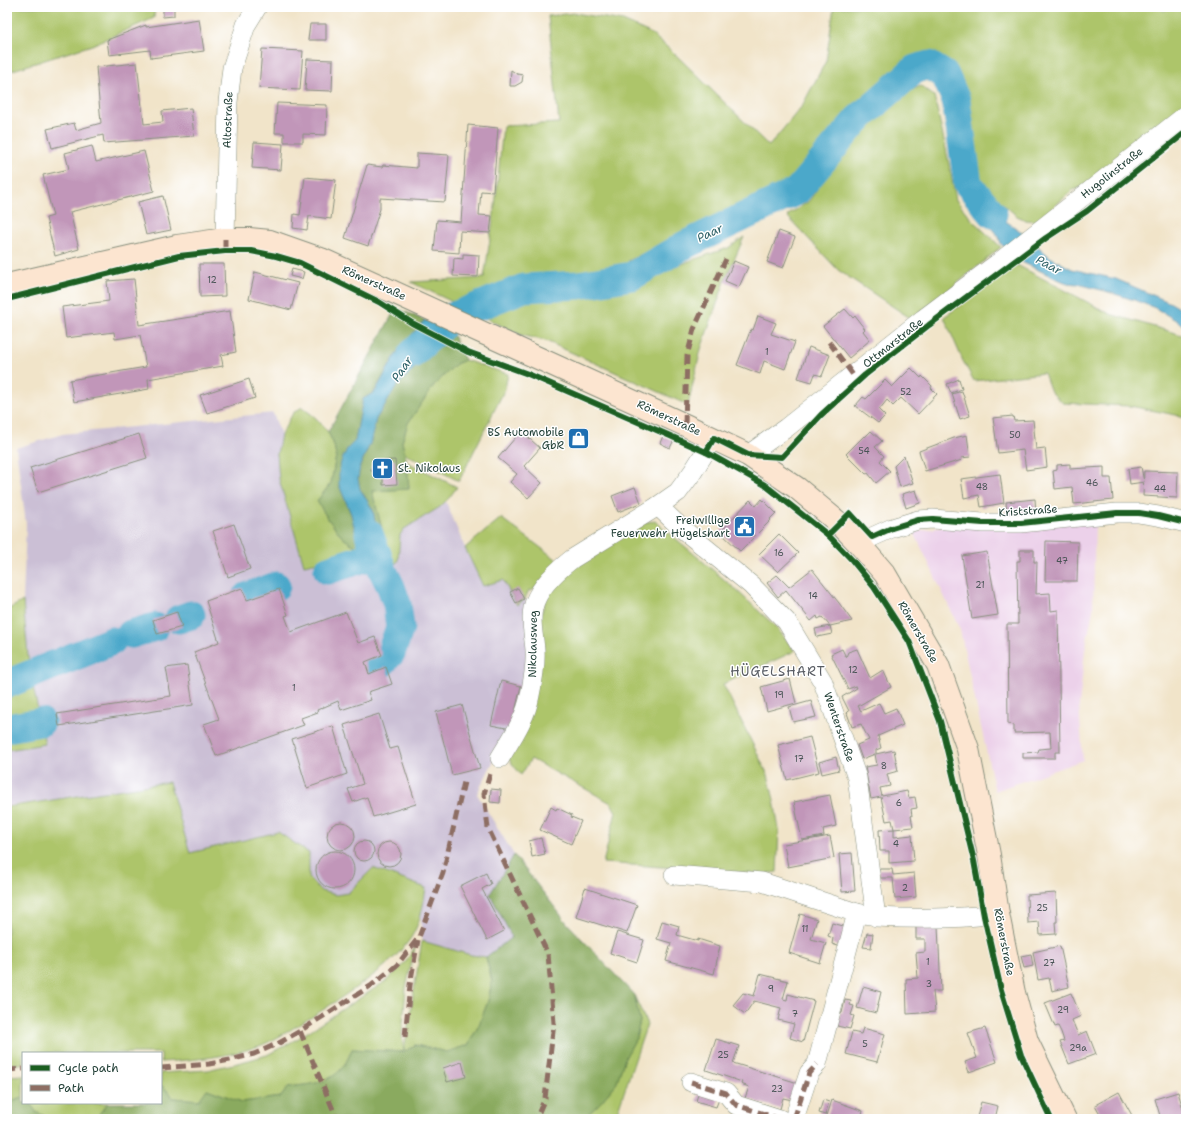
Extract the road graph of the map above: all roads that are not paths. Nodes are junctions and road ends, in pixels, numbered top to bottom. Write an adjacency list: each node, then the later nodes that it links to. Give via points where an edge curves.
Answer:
1 (257, 7): 4 (street, Altostraße, via 246,25 232,68 228,102)
2 (1186, 115): 3 (street, Hugolinstraße)
3 (1039, 231): 7 (street, Ottmarstraße)
4 (225, 239): 5 (main road, Römerstraße, via 177,246); 6 (main road, Römerstraße, via 249,238 270,241 321,259)
5 (7, 285)
6 (714, 438): 7 (main road, Römerstraße); 8 (street, Nikolausweg, via 678,492)
7 (748, 455): 10 (main road, Römerstraße, via 797,488)
8 (658, 506): 11 (street, Nikolausweg, via 561,567 538,594 533,607 535,651 530,697 522,721); 15 (street, Wenterstraße, via 751,585 787,622 823,682 857,778)
9 (1186, 523): 10 (street, Kriststraße, via 1158,516 1117,513 1022,523 983,523 933,518 892,528)
10 (860, 545): 14 (main road, Römerstraße, via 885,574 938,666 968,749)
11 (500, 758)
12 (674, 876): 13 (street, via 762,882)
13 (857, 913): 15 (street); 18 (street, via 817,1064 809,1073)
14 (998, 914): 15 (street, via 970,917); 19 (main road, Römerstraße, via 1027,1041)
15 (876, 917)
16 (691, 1082): 17 (street, via 726,1093 736,1105)
17 (780, 1119)
18 (794, 1119)
19 (1065, 1119)

